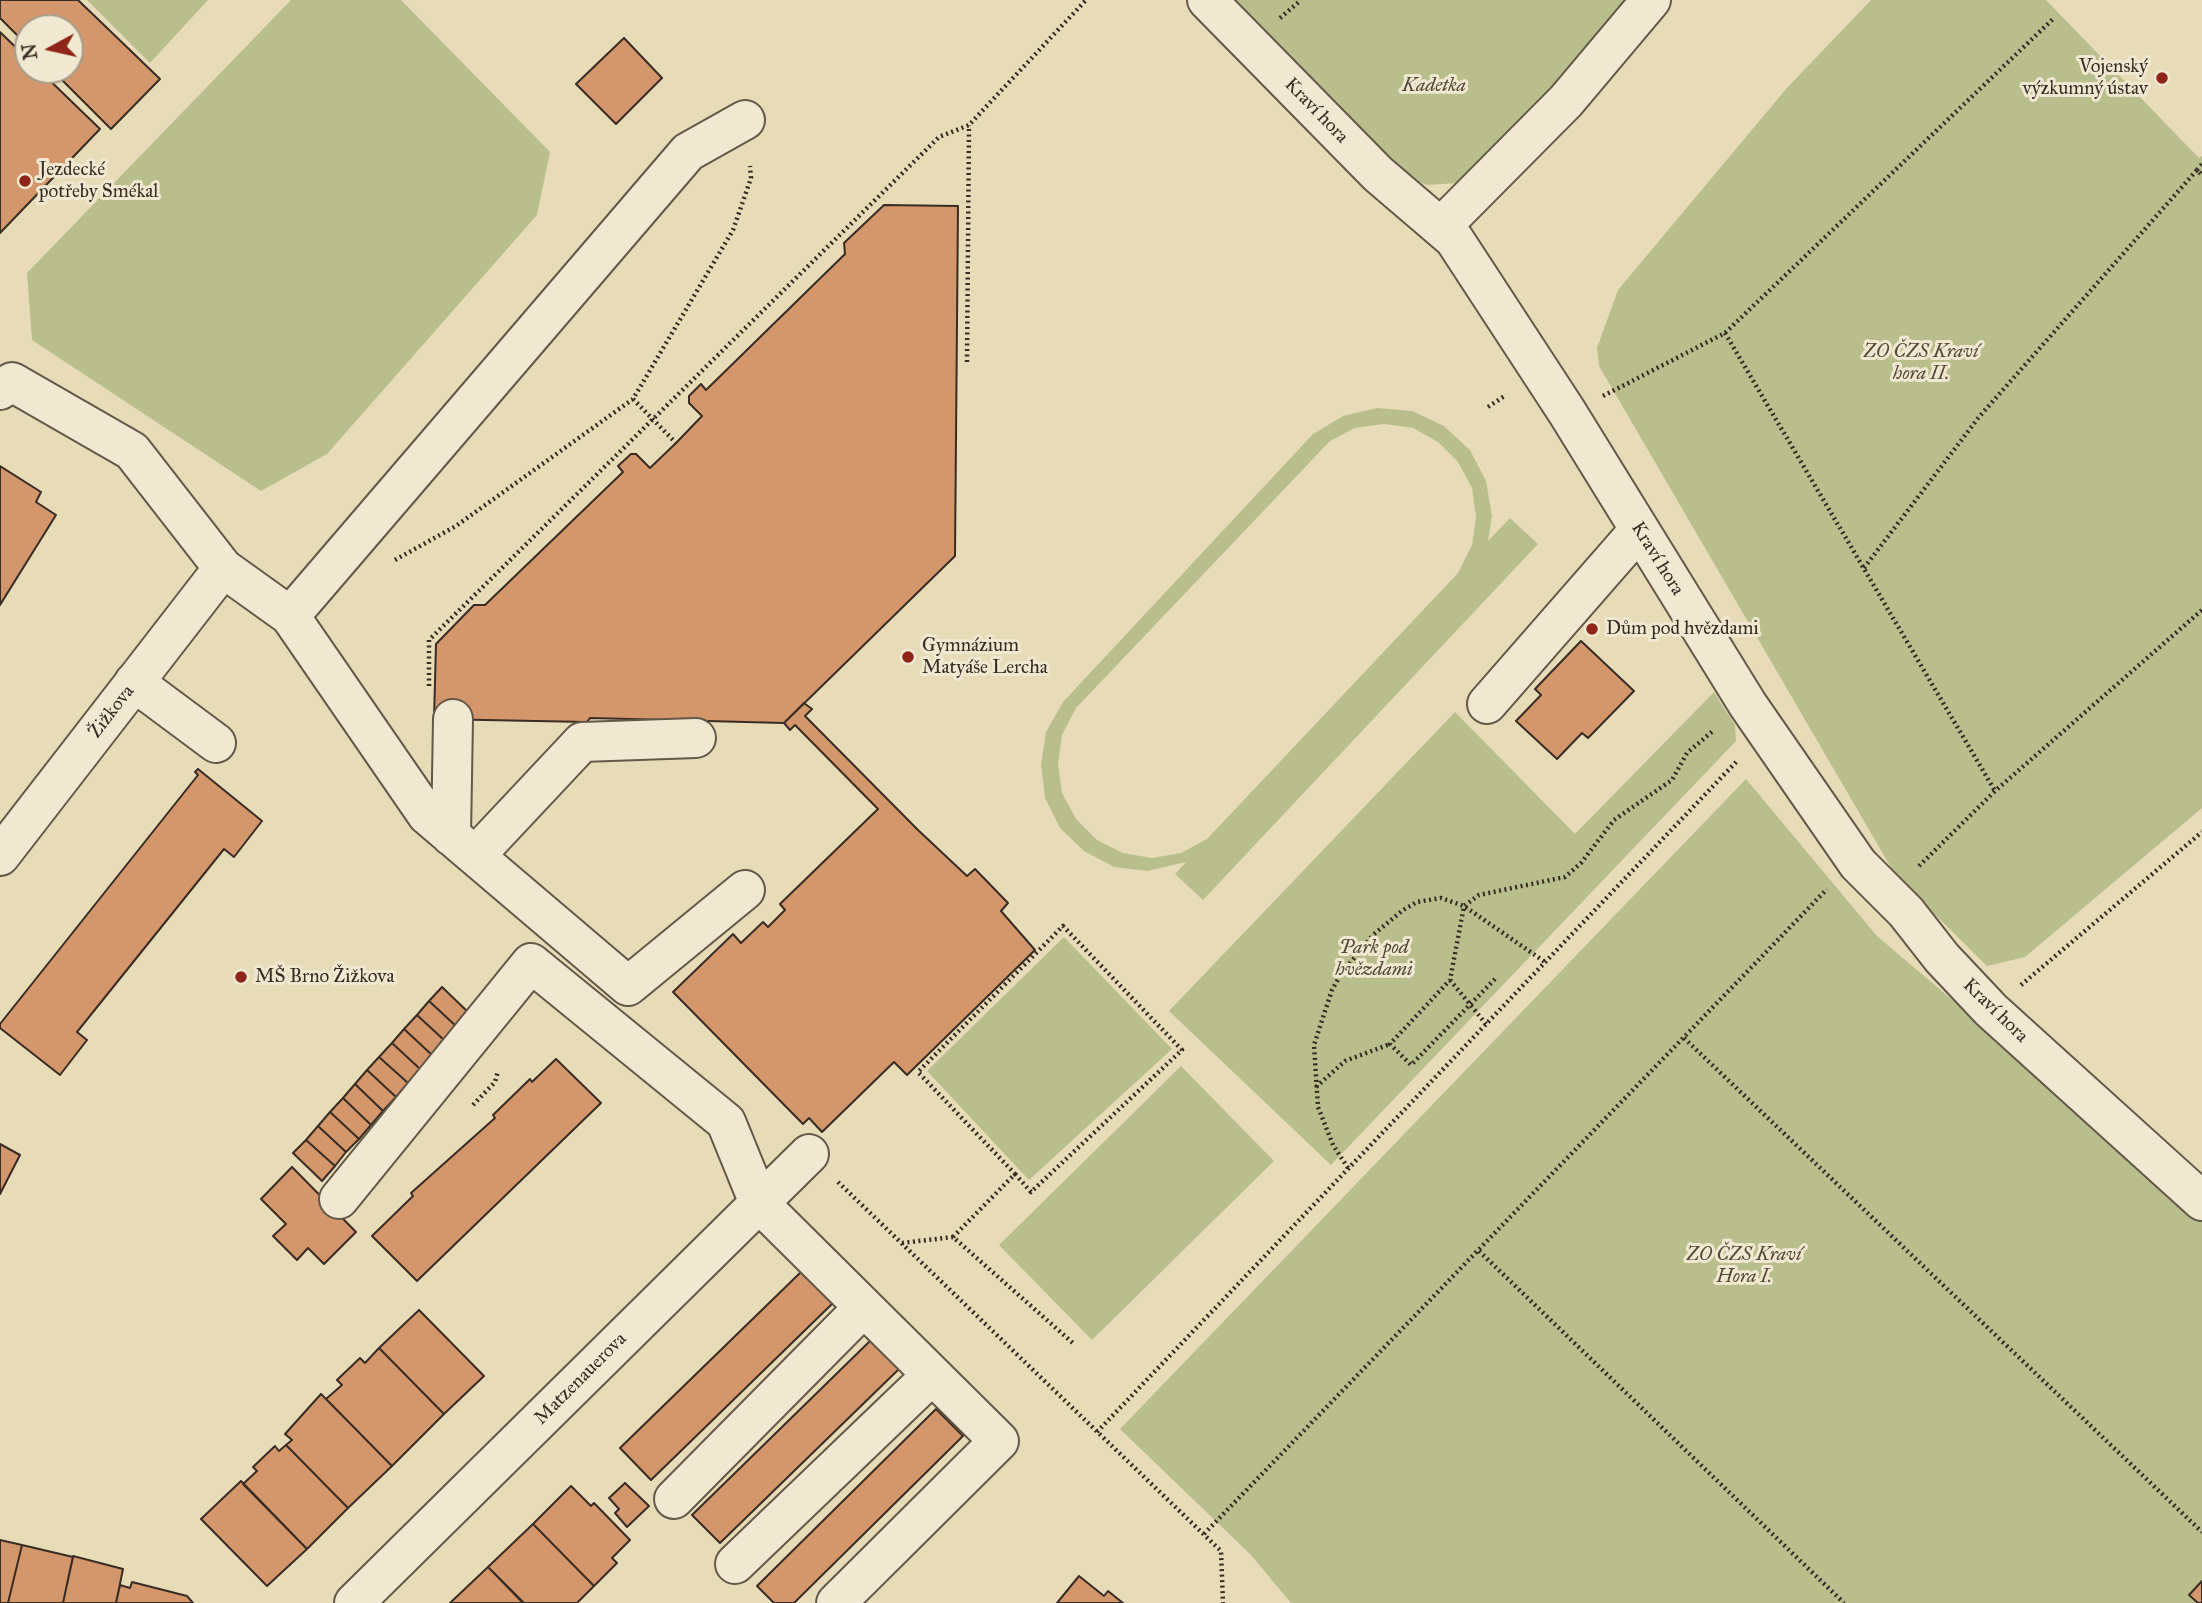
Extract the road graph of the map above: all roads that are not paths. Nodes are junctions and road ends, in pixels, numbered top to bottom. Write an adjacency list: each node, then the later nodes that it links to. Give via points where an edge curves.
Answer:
1 (1207, 0): 4 (street, Kraví hora, via 1378,174)
2 (1651, 0): 4 (street, via 1566,101)
3 (745, 120): 8 (street, via 688,152)
4 (1441, 227): 6 (street, Kraví hora, via 1454,239)
5 (0, 390): 7 (street, via 12,382 132,451)
6 (1639, 530): 10 (street); 19 (street, Kraví hora, via 1757,718 1858,864 1990,1010)
7 (223, 568): 8 (street); 9 (street, Žižkova)
8 (289, 616): 14 (street, via 427,815)
9 (134, 682): 13 (street); 15 (street, Žižkova)
10 (1487, 704)
11 (441, 707): 14 (street)
12 (696, 738): 14 (street, via 582,742)
13 (216, 743)
14 (463, 846): 16 (street, via 628,986)
15 (0, 856)
16 (745, 890)
17 (809, 1154): 20 (street, Matzenauerova)
18 (339, 1199): 20 (street, via 531,962 726,1122)
19 (2202, 1201)
20 (759, 1203): 21 (street); 25 (street, Matzenauerova)
21 (864, 1307): 22 (street); 23 (street)
22 (932, 1375): 24 (street); 26 (street, via 999,1441)
23 (674, 1500)
24 (735, 1564)
25 (354, 1603)
26 (836, 1603)

